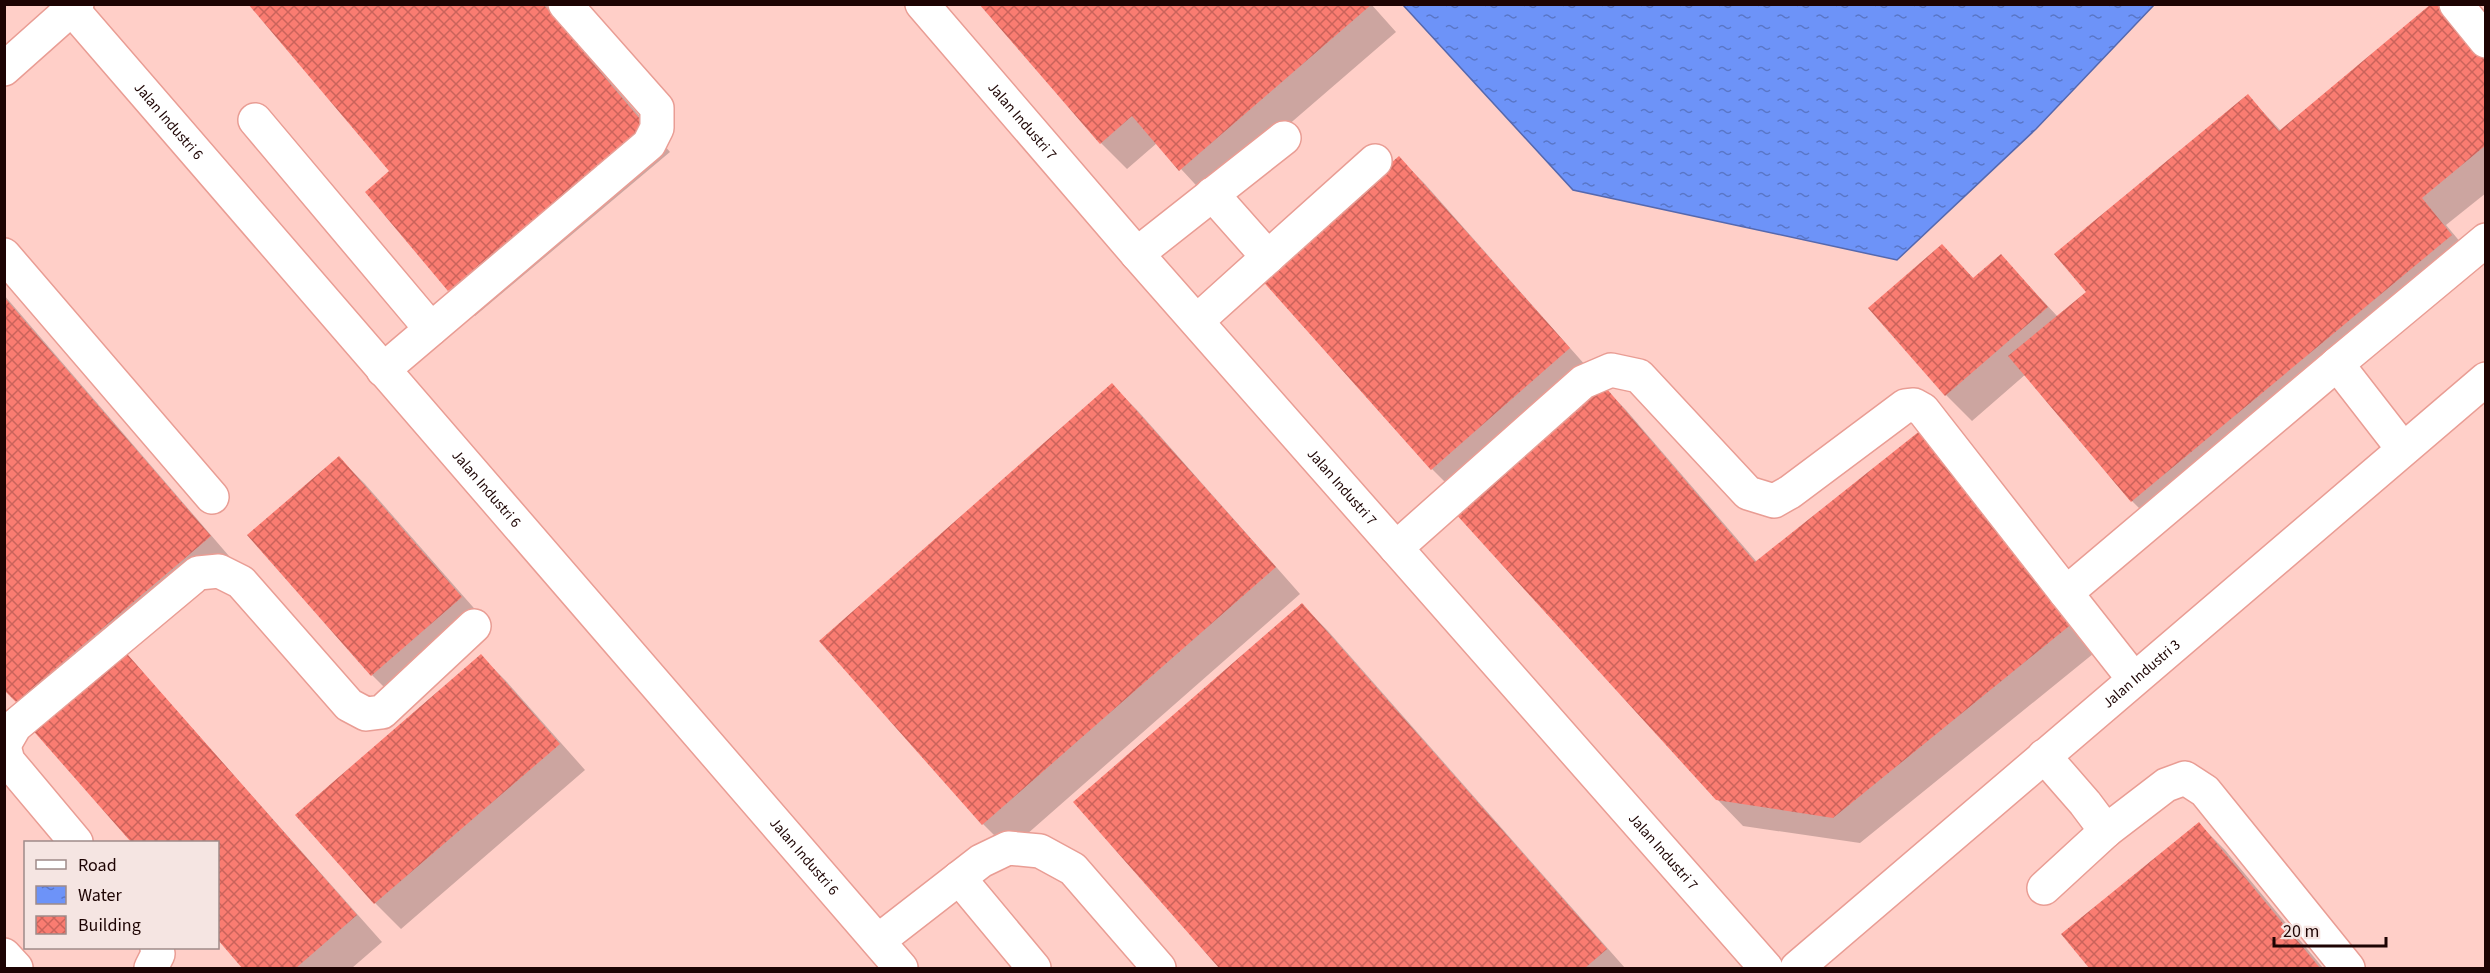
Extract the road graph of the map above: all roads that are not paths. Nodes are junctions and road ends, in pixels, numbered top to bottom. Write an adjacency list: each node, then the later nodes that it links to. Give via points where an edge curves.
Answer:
1 (565, 4): 16 (street, via 657,108 657,128 649,144)
2 (922, 4): 12 (street, Jalan Industri 7)
3 (2456, 4): 5 (street)
4 (74, 7): 6 (street); 18 (street, Jalan Industri 6)
5 (2486, 41)
6 (4, 69)
7 (255, 120): 16 (street)
8 (1284, 138): 10 (street)
9 (1376, 161): 14 (street)
10 (1212, 194): 12 (street); 14 (street)
11 (2486, 240): 17 (street)
12 (1137, 254): 15 (street, Jalan Industri 7)
13 (4, 255): 21 (street)
14 (1268, 257): 15 (street)
15 (1197, 321): 22 (street, Jalan Industri 7)
16 (432, 329): 18 (street)
17 (2337, 364): 20 (street); 23 (street)
18 (383, 370): 32 (street, Jalan Industri 6)
19 (2486, 379): 20 (street, Jalan Industri 3)
20 (2403, 449): 25 (street, Jalan Industri 3)
21 (212, 497)
22 (1396, 548): 23 (street, via 1583,382 1611,370 1639,375 1748,493 1774,501 1905,406 1914,405 1923,410); 38 (street, Jalan Industri 7)
23 (2066, 593): 25 (street)
24 (474, 626): 26 (street, via 382,712 366,714 349,705 241,582 219,571 198,573 15,726)
25 (2133, 678): 27 (street, Jalan Industri 3)
26 (4, 745): 29 (street, via 8,761)
27 (2044, 756): 28 (street); 39 (street, Jalan Industri 3)
28 (2106, 831): 31 (street); 40 (street, via 2166,785 2185,778 2205,791)
29 (74, 841)
30 (959, 878): 32 (street); 36 (street); 37 (street, via 981,861 1008,848 1040,851 1073,869)
31 (2044, 888)
32 (878, 941): 35 (street, Jalan Industri 6)
33 (157, 949): 34 (street)
34 (151, 969)
35 (901, 969)
36 (1034, 969)
37 (1159, 969)
38 (1766, 969)
39 (1797, 969)
40 (2348, 969)

